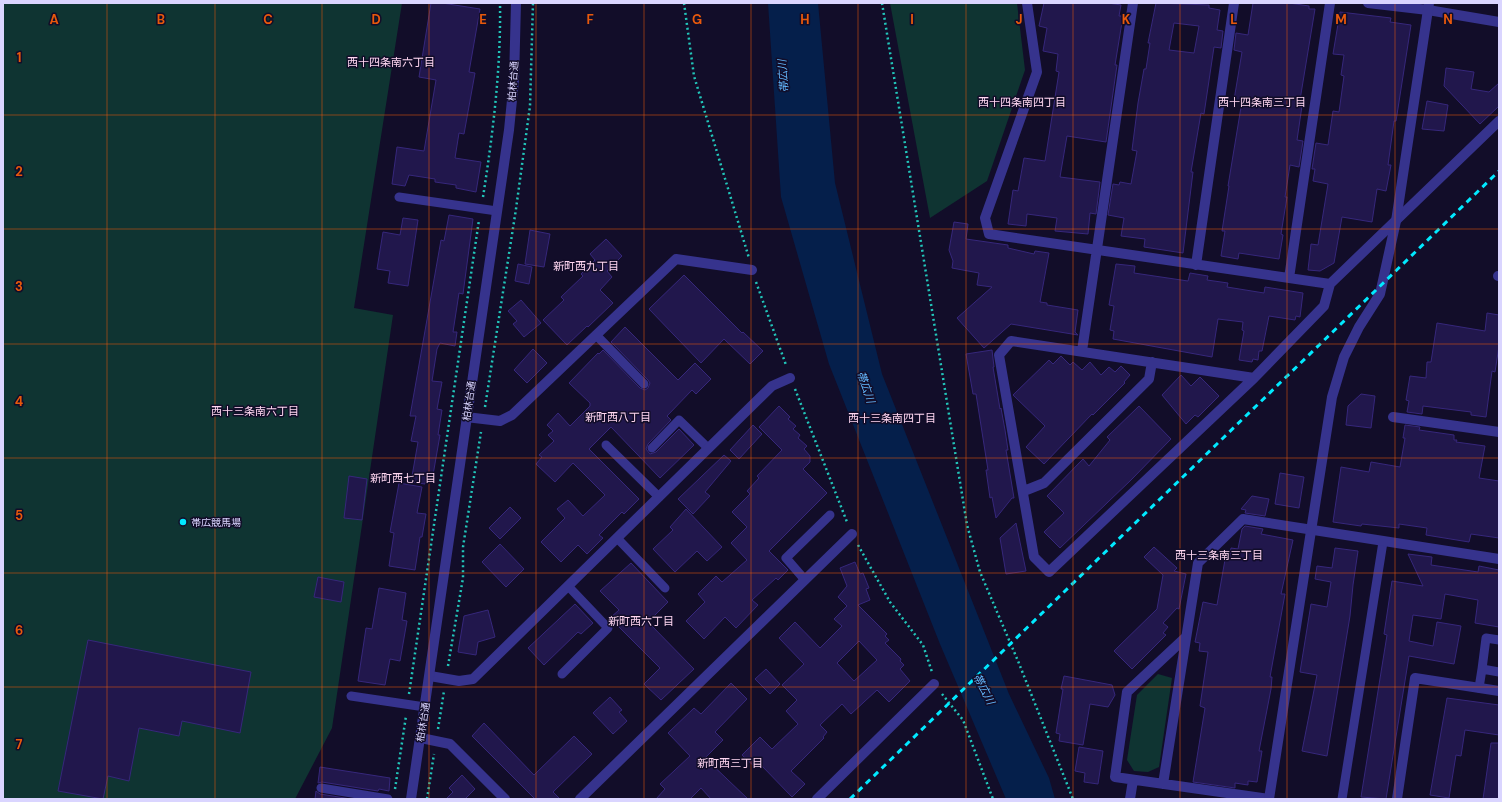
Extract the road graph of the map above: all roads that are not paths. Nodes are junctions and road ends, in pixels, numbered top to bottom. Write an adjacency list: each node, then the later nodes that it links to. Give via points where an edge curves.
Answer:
1 (516, 3): 11 (street, 柏林台通, via 514,80)
2 (1027, 3): 13 (street, via 1037,72 985,218 989,234)
3 (1133, 3): 13 (street)
4 (1234, 3): 14 (street)
5 (1330, 3): 16 (street)
6 (1368, 3): 7 (street)
7 (1429, 7): 8 (street); 12 (street)
8 (1499, 22)
9 (1499, 121): 12 (street)
10 (399, 197): 11 (lane)
11 (497, 211): 24 (street, 柏林台通)
12 (1396, 220): 17 (street); 33 (street, via 1380,294 1344,357 1332,397)
13 (1098, 250): 14 (street); 19 (street)
14 (1196, 265): 16 (street)
15 (752, 270): 18 (street, via 676,259)
16 (1289, 278): 17 (street)
17 (1330, 284): 22 (street, via 1324,306)
18 (596, 335): 23 (lane); 24 (street, via 512,414 500,421)
19 (1082, 351): 20 (street); 30 (street, via 1011,341 999,355)
20 (1152, 362): 22 (street); 30 (street, via 1149,379 1044,483)
21 (790, 378): 29 (street, via 772,386)
22 (1254, 378): 30 (street, via 1049,572 1034,557)
23 (644, 384)
24 (466, 417): 46 (street, 柏林台通)
25 (1393, 417): 26 (street)
26 (1499, 432)
27 (606, 445): 31 (lane)
28 (652, 448): 29 (lane, via 680,420)
29 (708, 448): 31 (street)
30 (1024, 491)
31 (659, 497): 35 (street)
32 (830, 515): 38 (lane, via 786,558)
33 (1310, 531): 36 (street); 41 (street, via 1243,520 1198,563); 63 (street)
34 (852, 534): 38 (street)
35 (617, 538): 39 (street); 40 (lane)
36 (1383, 542): 37 (street); 64 (lane)
37 (1499, 559)
38 (805, 580): 60 (street)
39 (568, 586): 45 (lane, via 608,628); 46 (street, via 473,679 459,681)
40 (665, 588)
41 (1186, 637): 53 (street, via 1127,692 1115,777); 54 (street)
42 (1499, 640): 43 (lane, via 1486,638)
43 (1482, 669): 44 (lane); 48 (lane)
44 (1499, 672)
45 (562, 674)
46 (430, 676): 51 (street, 柏林台通)
47 (934, 684): 61 (street)
48 (1479, 688): 49 (street); 65 (street, via 1415,678)
49 (1499, 691)
50 (351, 696): 51 (lane)
51 (425, 707): 52 (street, 柏林台通)
52 (421, 738): 58 (street, 柏林台通); 59 (street, via 450,744)
53 (1133, 780): 54 (street); 62 (street)
54 (1163, 784): 57 (street)
55 (321, 788): 56 (lane)
56 (391, 795)
57 (1237, 797): 63 (street)
58 (411, 799)
59 (505, 799)
60 (580, 799)
61 (817, 799)
62 (1130, 799)
63 (1269, 799)
64 (1342, 799)
65 (1396, 799)

